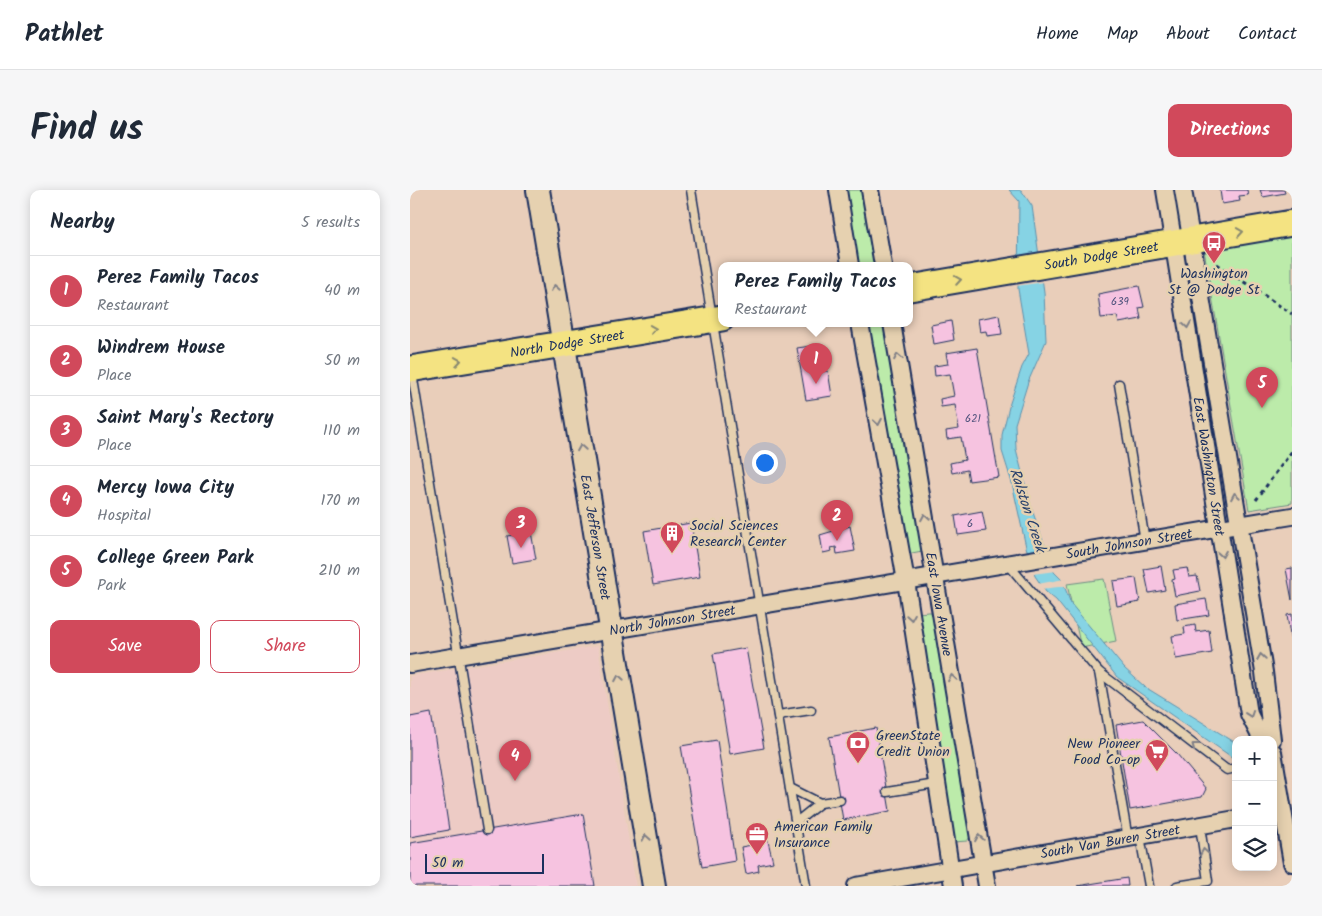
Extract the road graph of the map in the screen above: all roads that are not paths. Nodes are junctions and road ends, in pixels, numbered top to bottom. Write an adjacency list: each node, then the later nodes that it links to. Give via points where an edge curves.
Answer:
1 (538, 190): 16 (main road, East Jefferson Street, one-way to 1)
2 (691, 190): 12 (lane)
3 (838, 190): 9 (street)
4 (870, 190): 10 (street)
5 (1165, 190): 8 (street, East Washington Street)
6 (1183, 190): 8 (street, East Washington Street)
7 (1292, 223): 8 (main road, South Dodge Street, one-way to 7)
8 (1183, 241): 11 (main road, South Dodge Street, one-way to 8); 20 (street, East Washington Street, one-way to 8); 21 (street, East Washington Street, one-way to 21)
9 (850, 262)
10 (882, 262)
11 (913, 288)
12 (718, 319): 16 (main road, North Dodge Street, one-way to 12)
13 (719, 327): 26 (lane)
14 (861, 327): 25 (street, one-way to 25)
15 (893, 327): 24 (street, East Iowa Avenue, one-way to 15)
16 (564, 344): 17 (main road, North Dodge Street, one-way to 16); 27 (main road, East Jefferson Street, one-way to 16)
17 (410, 367): 28 (lane)
18 (1119, 384): 22 (lane)
19 (1292, 516): 20 (street, South Johnson Street)
20 (1240, 525): 21 (street, South Johnson Street); 34 (street, East Washington Street, one-way to 20)
21 (1219, 528): 22 (street, South Johnson Street); 33 (street, East Washington Street, one-way to 33, via 1249,714)
22 (1145, 541): 23 (street, South Johnson Street)
23 (1008, 563): 24 (street, South Johnson Street); 30 (lane)
24 (935, 576): 25 (street, North Johnson Street); 49 (street, East Iowa Avenue, one-way to 24)
25 (906, 581): 26 (street, North Johnson Street); 37 (street, one-way to 37)
26 (760, 606): 27 (street, North Johnson Street); 32 (lane)
27 (611, 631): 28 (street, North Johnson Street); 51 (main road, East Jefferson Street, one-way to 27)
28 (458, 656): 29 (street, North Johnson Street); 46 (lane)
29 (410, 664)
30 (1099, 672): 35 (lane, one-way to 30, via 1226,770); 47 (lane)
31 (811, 710): 32 (lane)
32 (778, 715): 38 (lane)
33 (1260, 736)
34 (1272, 736)
35 (1232, 769)
36 (1277, 781): 42 (street)
37 (936, 784): 39 (lane); 50 (street)
38 (790, 788): 41 (lane); 44 (lane)
39 (887, 792)
40 (840, 800): 41 (lane)
41 (823, 803): 44 (lane)
42 (1283, 810): 48 (street)
43 (1232, 821): 45 (street, South Van Buren Street)
44 (795, 823): 52 (lane)
45 (1200, 826): 47 (street, South Van Buren Street); 56 (lane, one-way to 45, via 1208,881)
46 (487, 830)
47 (1134, 838): 49 (street, South Van Buren Street); 55 (lane)
48 (1292, 863)
49 (983, 864): 50 (street, South Van Buren Street); 54 (street, East Iowa Avenue)
50 (951, 878): 53 (street, South Van Buren Street)
51 (654, 886)
52 (806, 886)
53 (856, 886)
54 (987, 886)
55 (1149, 886)
56 (1177, 886)

